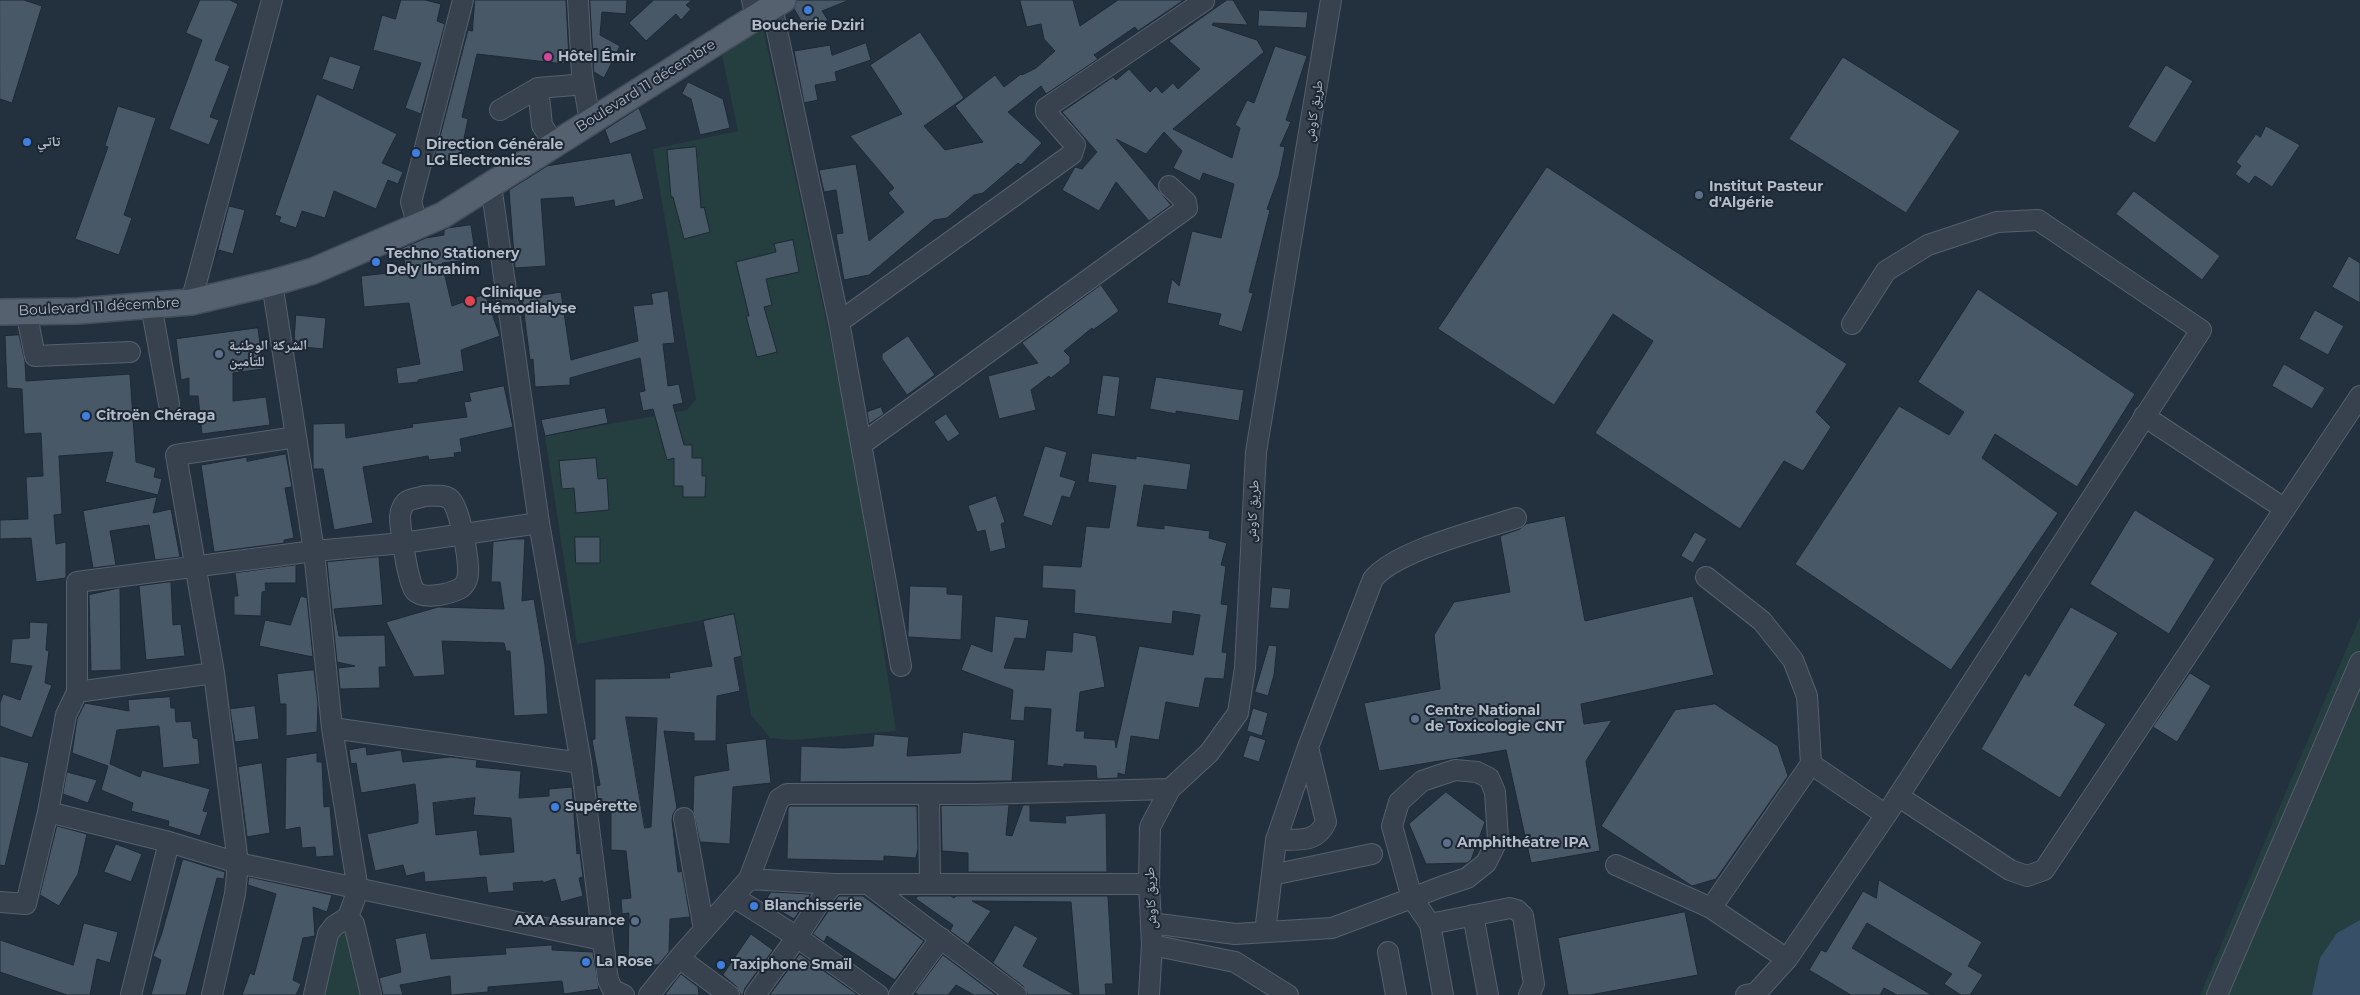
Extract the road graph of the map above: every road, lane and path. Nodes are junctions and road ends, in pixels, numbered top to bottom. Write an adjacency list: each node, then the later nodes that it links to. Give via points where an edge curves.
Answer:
1 (272, 0): 16 (street)
2 (463, 0): 14 (street, via 412,202)
3 (578, 0): 10 (street, via 582,76)
4 (1332, 0): 44 (street, طريق كاوش, via 1256,452 1245,668 1238,713 1209,753)
5 (1204, 1): 20 (street, via 1046,108 1075,145 1072,154)
6 (766, 6): 10 (main road, Boulevard 11 décembre); 20 (street)
7 (574, 85): 8 (street)
8 (538, 88): 9 (street); 11 (street, via 542,125)
9 (500, 110)
10 (590, 122): 11 (main road, Boulevard 11 décembre)
11 (554, 145): 12 (main road, Boulevard 11 décembre)
12 (491, 185): 14 (main road, Boulevard 11 décembre, via 443,215); 30 (street)
13 (1169, 186): 27 (street, via 1186,202 1187,208)
14 (418, 226): 15 (main road, Boulevard 11 décembre, via 313,271)
15 (272, 283): 16 (main road, Boulevard 11 décembre); 26 (street)
16 (191, 302): 17 (main road, Boulevard 11 décembre)
17 (151, 305): 19 (main road, Boulevard 11 décembre); 24 (street)
18 (0, 312): 19 (main road, Boulevard 11 décembre)
19 (26, 312): 22 (street, via 35,356)
20 (839, 322): 27 (street)
21 (1852, 324): 25 (street, via 1886,271 1928,245 1997,222 2038,220 2201,330)
22 (130, 352)
23 (2360, 396): 28 (street)
24 (169, 404)
25 (2144, 416): 28 (street); 46 (street)
26 (296, 437): 33 (street); 34 (street, via 176,455)
27 (862, 444): 37 (street)
28 (2285, 509): 46 (street, via 2044,870 2027,876 2010,870)
29 (1516, 518): 41 (street, via 1410,554 1379,571 1368,587)
30 (539, 523): 31 (street); 42 (street)
31 (463, 535): 32 (street); 32 (street, via 452,500 445,496 424,496 406,502 402,509); 32 (street, via 468,572 466,583 442,594 422,595 415,591)
32 (403, 543): 33 (street)
33 (314, 551): 34 (street); 40 (street)
34 (194, 566): 38 (street); 39 (street, via 77,582)
35 (1706, 577): 43 (street, via 1762,621 1792,660 1807,696)
36 (2360, 662): 97 (street)
37 (901, 666)
38 (214, 673): 39 (street); 53 (street)
39 (77, 692): 47 (street, via 66,716)
40 (332, 728): 42 (street); 61 (street)
41 (1308, 747): 50 (street); 50 (street, via 1326,822 1315,837)
42 (581, 763): 74 (street)
43 (1811, 764): 48 (street); 65 (street)
44 (1170, 789): 45 (street); 60 (street, طريق كاوش, via 1150,827)
45 (929, 795): 56 (street, via 787,794 779,799); 59 (street)
46 (1898, 796): 48 (street)
47 (48, 812): 51 (street); 64 (street, via 26,904)
48 (1886, 815): 78 (street)
49 (684, 818): 70 (street)
50 (1276, 840): 55 (street)
51 (169, 842): 53 (street); 79 (street)
52 (1372, 854): 55 (street)
53 (238, 863): 61 (street); 80 (street, via 235,894)
54 (1616, 865): 65 (street)
55 (1272, 875): 71 (street)
56 (749, 879): 57 (street); 62 (street)
57 (834, 884): 58 (street); 72 (street)
58 (868, 884): 59 (street); 73 (street)
59 (930, 884): 60 (street)
60 (1149, 884): 68 (street, طريق كاوش)
61 (358, 890): 67 (street); 74 (street)
62 (734, 896): 70 (street); 72 (street)
63 (1412, 898): 63 (street, via 1467,878 1486,863 1498,839 1495,792 1489,778 1477,772 1455,770 1422,781 1399,802 1392,826); 69 (street); 71 (street, via 1332,928)
64 (0, 902)
65 (1711, 908): 78 (street)
66 (1472, 915): 69 (street); 94 (street); 95 (street, via 1510,908 1523,916 1534,984)
67 (348, 916): 81 (street, via 328,934); 82 (street, via 354,924)
68 (1151, 924): 71 (street, via 1235,934); 75 (street, طريق كاوش)
69 (1430, 924): 93 (street)
70 (704, 929): 77 (street)
71 (1265, 932)
72 (797, 937): 86 (street); 87 (street)
73 (941, 938): 88 (street); 89 (street)
74 (602, 940): 83 (street, via 608,980 613,990)
75 (1152, 945): 90 (street, طريق كاوش); 91 (street, via 1235,962)
76 (1388, 952): 92 (street)
77 (680, 958): 84 (street); 85 (street)
78 (1786, 959): 96 (street, via 1756,993)
79 (131, 995)
80 (212, 995)
81 (314, 995)
82 (371, 995)
83 (624, 995)
84 (649, 995)
85 (729, 995)
86 (756, 995)
87 (878, 995)
88 (900, 995)
89 (1016, 995)
90 (1149, 995)
91 (1288, 995)
92 (1396, 995)
93 (1443, 995)
94 (1488, 995)
95 (1529, 995)
96 (1746, 995)
97 (2217, 995)

